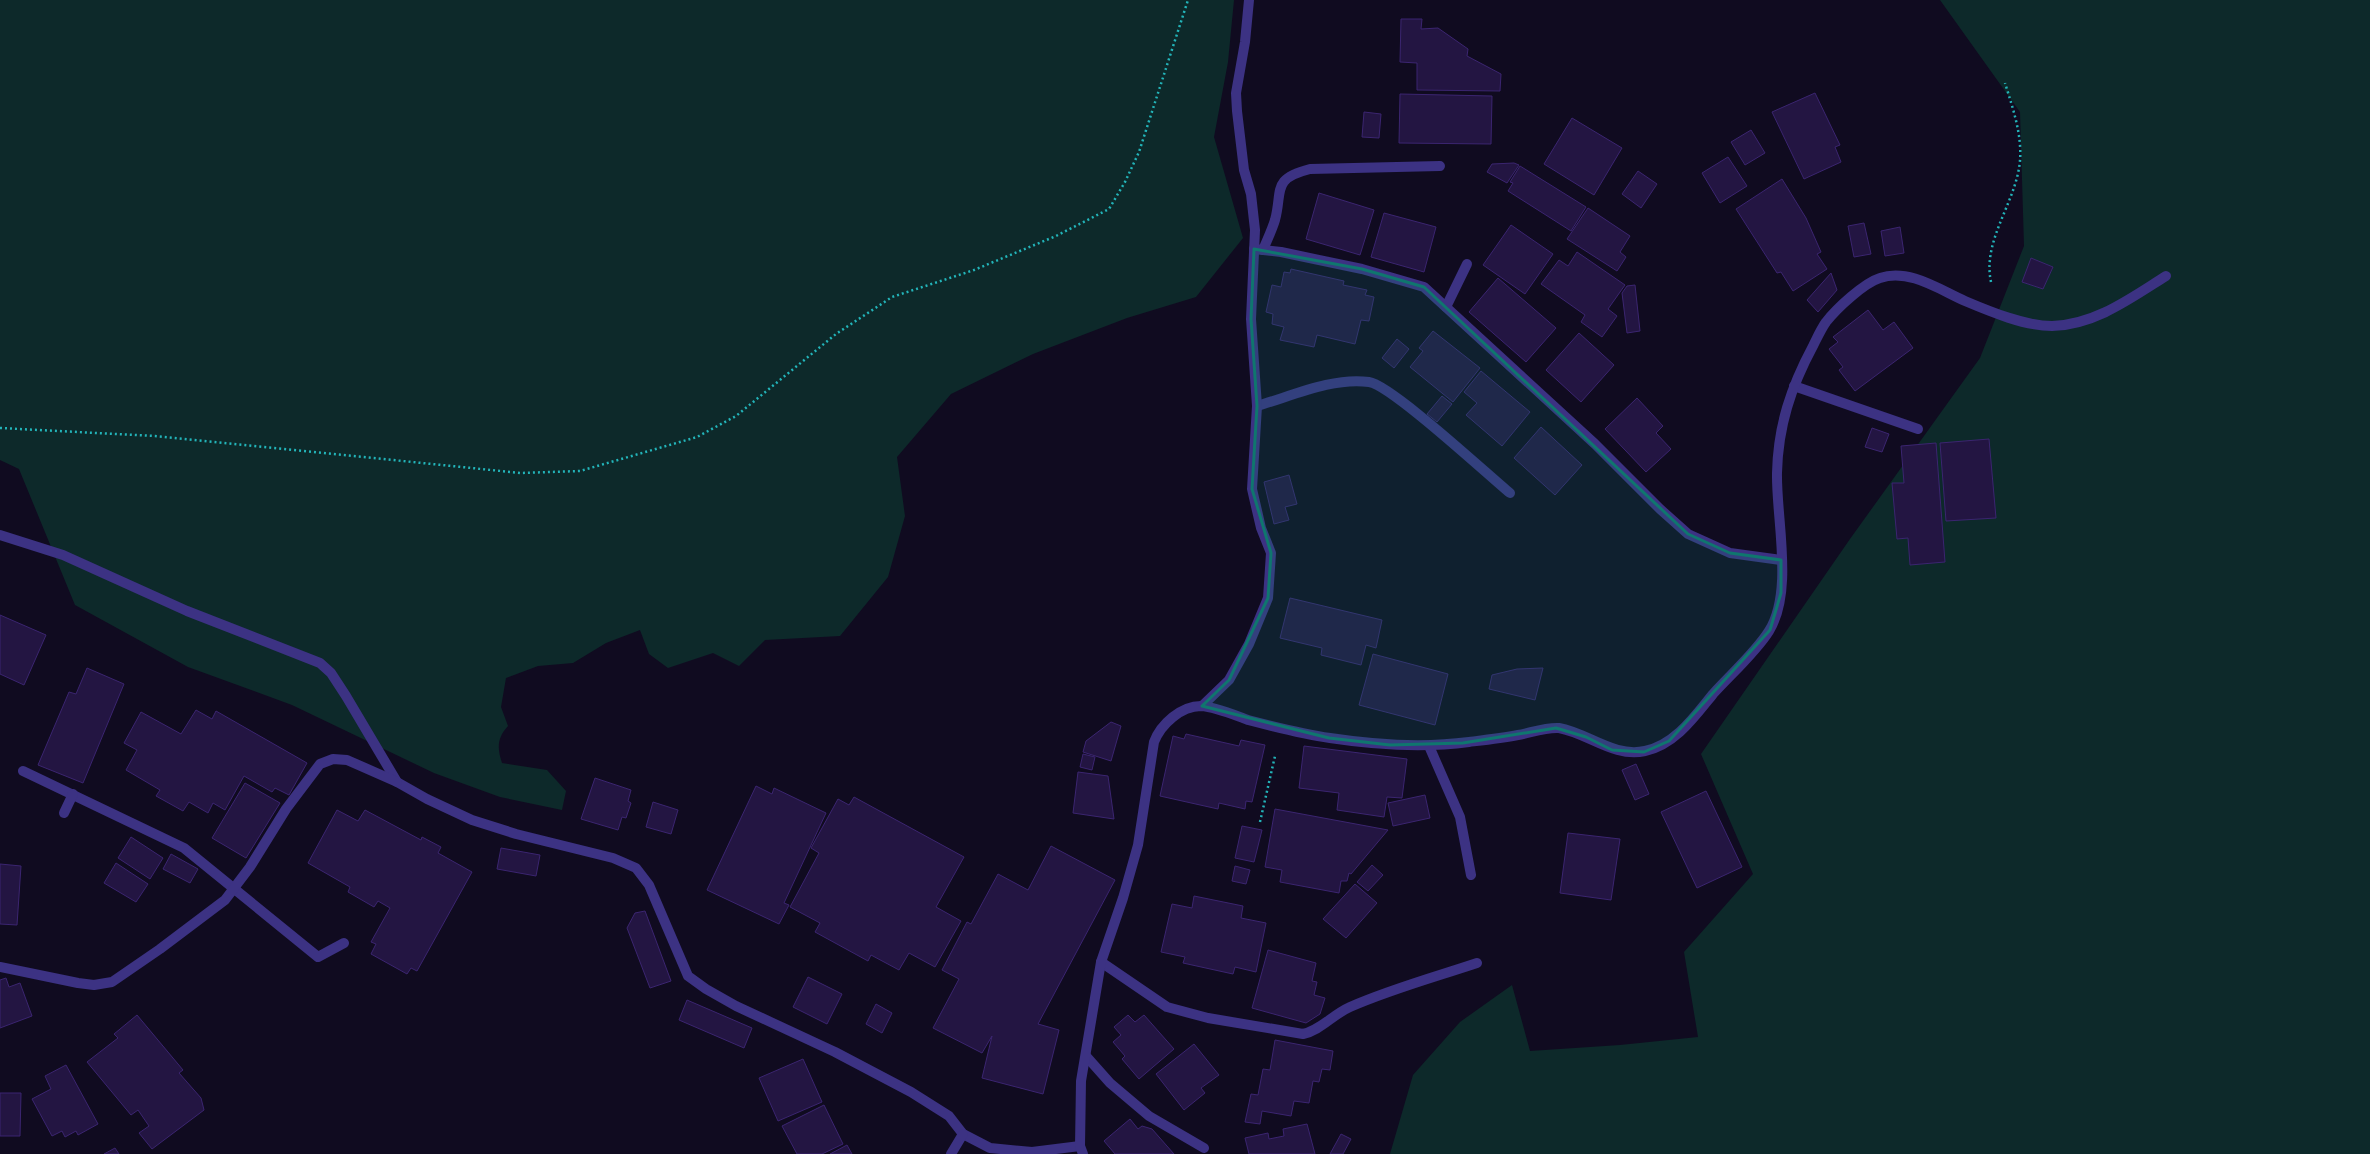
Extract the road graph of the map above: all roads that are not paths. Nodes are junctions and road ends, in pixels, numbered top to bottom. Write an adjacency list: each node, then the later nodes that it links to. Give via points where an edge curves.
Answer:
1 (1249, 0): 3 (street, via 1237,99 1244,170 1251,194)
2 (1440, 166): 3 (street, via 1310,169 1297,172 1286,178 1278,191 1275,220)
3 (1259, 250): 6 (street, via 1362,270 1424,287); 8 (street, via 1251,319)
4 (1467, 264): 6 (street)
5 (2166, 276): 7 (street, via 2118,306 2087,320 2051,326 2006,317 1921,281 1892,275 1878,278 1861,289 1825,323)
6 (1446, 307): 12 (street, via 1595,444 1660,510 1688,534 1730,553)
7 (1794, 386): 9 (street); 12 (street, via 1785,410 1777,472)
8 (1257, 406): 10 (street, via 1338,383 1371,382 1402,402); 13 (street, via 1252,489 1271,553 1268,598 1249,644 1229,680)
9 (1918, 430)
10 (1510, 493)
11 (0, 535): 16 (street, via 63,555 188,611 320,663 331,673)
12 (1781, 560): 14 (street, via 1781,593 1770,630 1669,741 1644,752 1612,750 1586,737 1556,728 1508,737)
13 (1202, 706): 14 (street, via 1281,728 1329,738 1390,745); 22 (street, via 1189,708 1172,718 1158,732 1154,742 1138,844)
14 (1429, 746): 19 (street, via 1460,817)
15 (24, 771): 17 (street)
16 (397, 782): 20 (street, via 347,760 333,759 320,764 286,809); 26 (street, via 472,820 516,834 613,858 636,868 649,886 688,976 736,1006 835,1052 910,1092 949,1116)
17 (73, 794): 18 (street); 20 (street, via 184,848 200,859)
18 (64, 813)
19 (1471, 875)
20 (233, 890): 21 (street, via 318,957); 24 (street, via 225,900 112,982 94,985 78,983)
21 (344, 943)
22 (1101, 962): 23 (street, via 1167,1007 1208,1018 1303,1034 1313,1032 1331,1017 1367,1000); 25 (street)
23 (1477, 963)
24 (0, 967)
25 (1086, 1056): 27 (street, via 1110,1083 1149,1116); 28 (street, via 1081,1081)
26 (963, 1134): 28 (street, via 990,1148 1032,1152); 29 (street)
27 (1204, 1148)
28 (1082, 1150)
29 (951, 1154)

